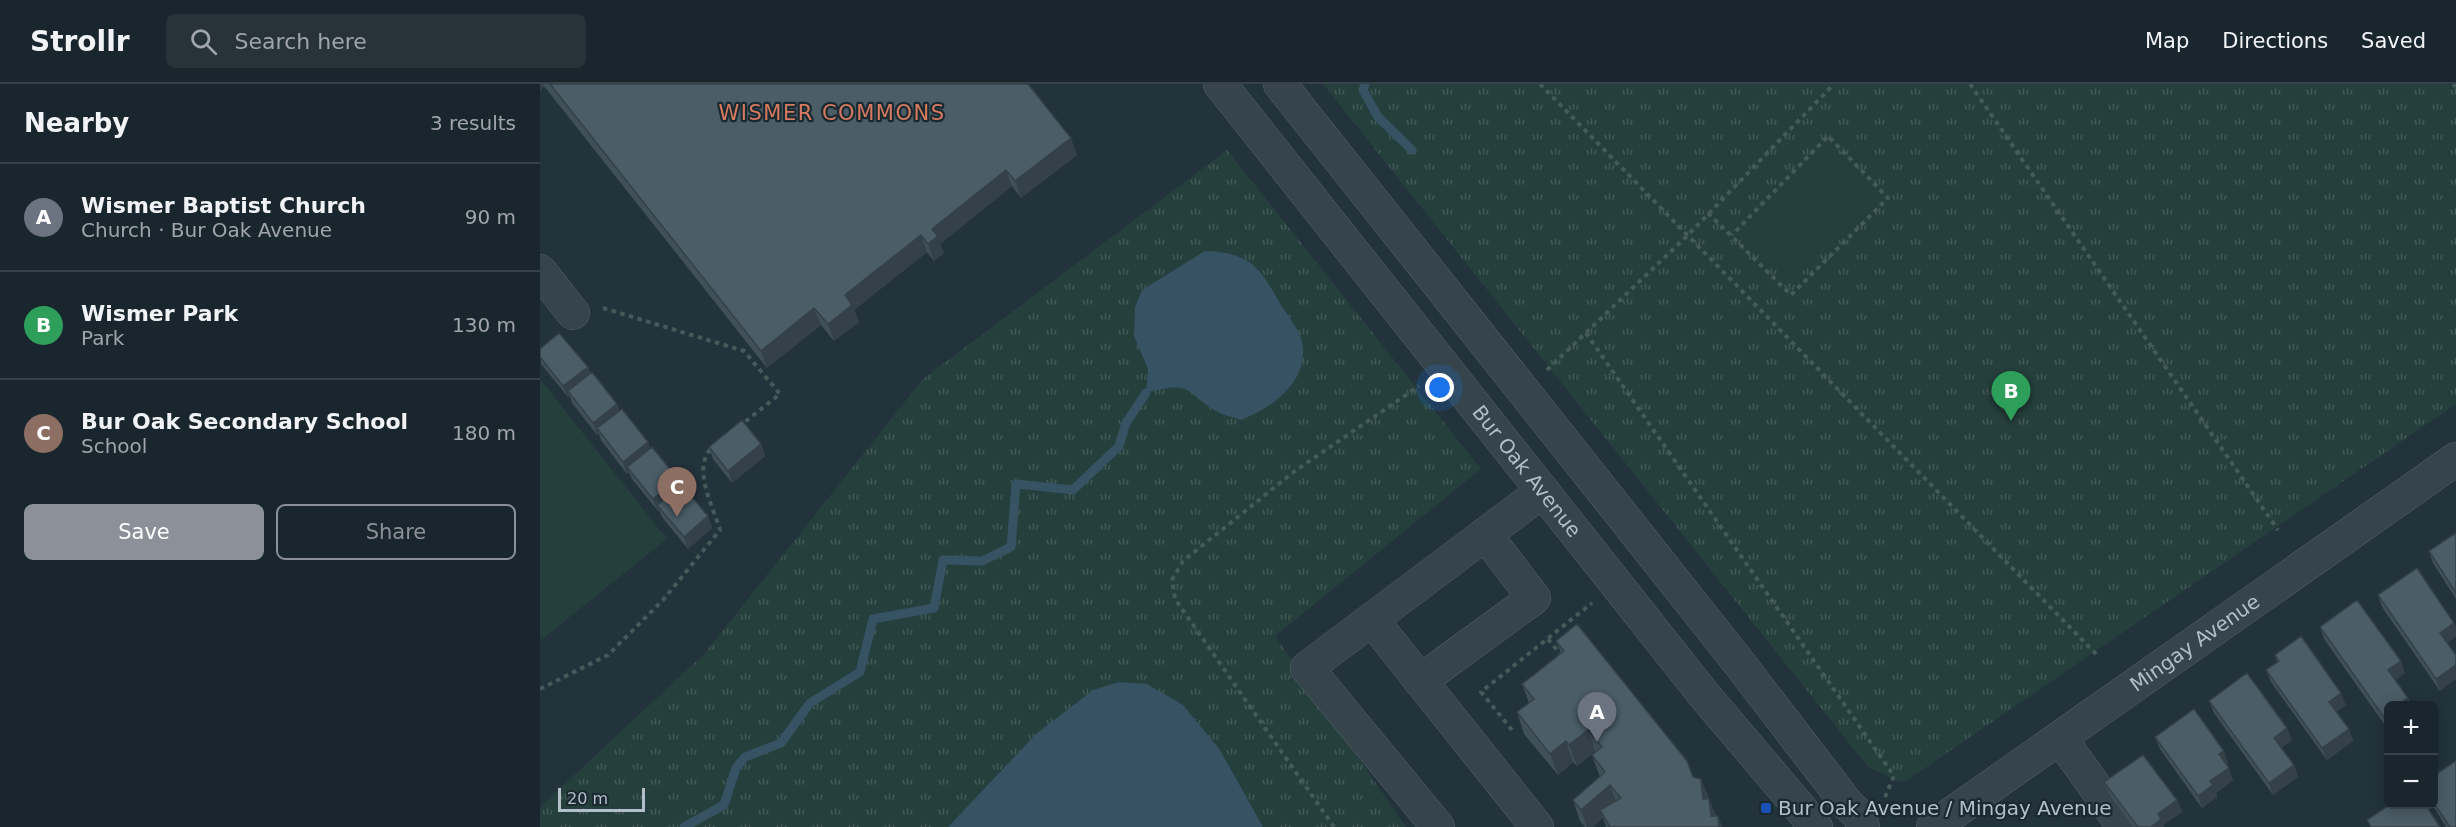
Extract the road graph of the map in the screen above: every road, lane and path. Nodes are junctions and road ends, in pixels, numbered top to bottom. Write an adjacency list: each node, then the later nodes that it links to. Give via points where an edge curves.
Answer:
1 (1220, 84): 19 (street, Bur Oak Avenue)
2 (1280, 84): 36 (street, via 1860,816)
3 (1540, 84): 10 (path)
4 (1834, 84): 8 (path)
5 (1970, 84): 20 (path)
6 (2453, 84): 7 (path)
7 (2456, 87)
8 (1708, 213): 9 (path); 10 (path)
9 (1732, 235): 9 (path, via 1791,296 1888,198 1828,136)
10 (1687, 236): 13 (path); 26 (path)
11 (540, 271): 12 (street)
12 (586, 310): 16 (path, via 744,351 780,393)
13 (1586, 333): 14 (path); 31 (path, via 1894,776)
14 (1546, 370)
15 (1419, 386): 32 (path, via 1295,471 1183,561 1172,580 1175,599)
16 (733, 430)
17 (715, 445): 28 (path, via 705,453 701,468 720,530 663,600 608,655)
18 (2456, 459): 30 (street, Mingay Avenue)
19 (1544, 491): 21 (street); 35 (street, Bur Oak Avenue, via 1705,696)
20 (2278, 531)
21 (1485, 534): 23 (street); 27 (street, via 1534,598)
22 (1593, 603): 24 (path)
23 (1372, 621): 27 (street); 33 (street, via 1307,668)
24 (1548, 639): 25 (path); 29 (path, via 1481,692)
25 (1561, 655)
26 (2097, 655)
27 (1420, 681): 34 (street)
28 (540, 689)
29 (1512, 730)
30 (2060, 738): 37 (street, Mingay Avenue); 38 (street)
31 (1885, 798)
32 (1334, 827)
33 (1438, 827)
34 (1538, 827)
35 (1816, 827)
36 (1863, 827)
37 (1933, 827)
38 (2124, 827)

